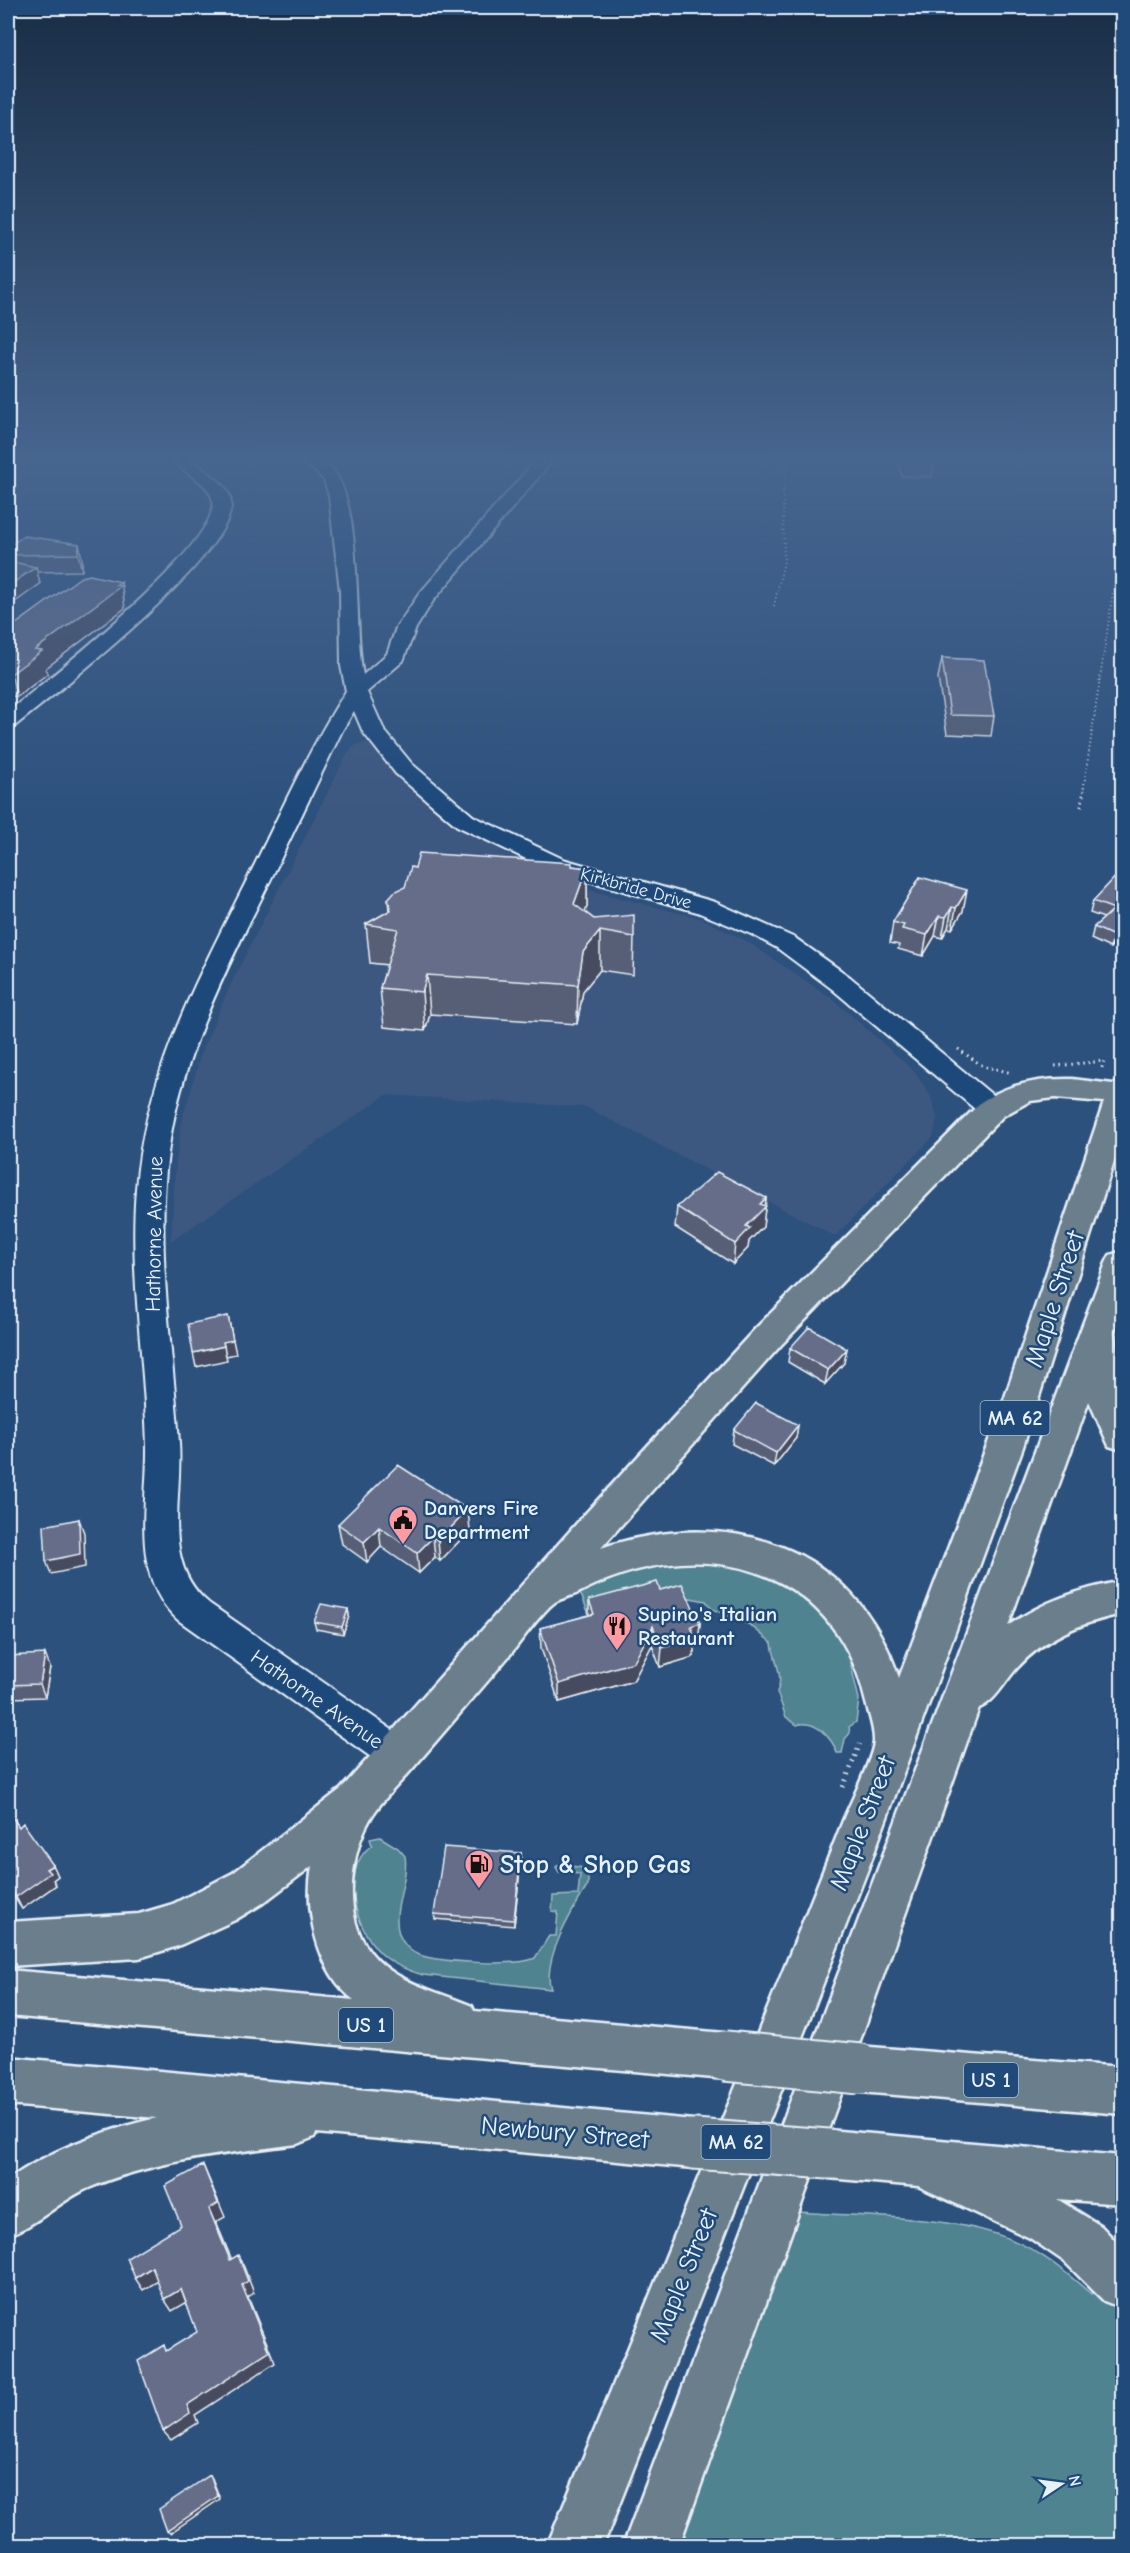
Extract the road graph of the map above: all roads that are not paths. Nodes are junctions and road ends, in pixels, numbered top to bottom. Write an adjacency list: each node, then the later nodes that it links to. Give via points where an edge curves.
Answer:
1 (171, 579): 5 (street)
2 (348, 579): 4 (street, Kirkbride Drive, via 351,666)
3 (444, 579): 4 (street, Hathorne Avenue, via 416,612 389,666)
4 (356, 692): 7 (street, Kirkbride Drive, via 374,732 393,756 465,821 555,864 686,901 768,933 823,969); 15 (street, Hathorne Avenue, via 331,731 204,986 175,1063 154,1152 150,1252 154,1354 163,1444 162,1556 167,1577 179,1599)
5 (8, 722)
6 (1122, 1093): 7 (main road, via 1043,1089 1016,1095); 13 (main road, Maple Street / MA 62, via 1005,1446)
7 (992, 1109): 12 (main road, via 801,1302)
8 (1122, 1263): 9 (main road, MA 62)
9 (1100, 1323): 10 (main road, via 1100,1373); 14 (main road, MA 62)
10 (1122, 1436)
11 (1122, 1598): 14 (main road, via 1090,1603 1050,1618 1020,1638 983,1678)
12 (527, 1607): 13 (main road, via 557,1585 597,1564 656,1547 713,1545 764,1556 812,1581 852,1620 876,1664); 15 (main road)
13 (894, 1738): 27 (main road, Maple Street / MA 62)
14 (944, 1746): 28 (main road, MA 62)
15 (398, 1755): 16 (main road)
16 (356, 1803): 17 (main road, via 248,1888 178,1924 139,1936); 19 (main road, via 337,1846 330,1874 330,1906 336,1935 350,1961 368,1982 404,2001 443,2018)
17 (8, 1944)
18 (8, 1993): 19 (main road, US 1)
19 (513, 2037): 21 (main road, US 1, bridge)
20 (8, 2081): 22 (main road, Newbury Street)
21 (1122, 2091)
22 (354, 2112): 23 (main road, Newbury Street, bridge); 25 (main road, via 211,2132 106,2155 49,2182)
23 (918, 2162): 24 (main road, Newbury Street); 26 (main road, via 1048,2220 1083,2244)
24 (1122, 2180)
25 (8, 2210)
26 (1122, 2283)
27 (575, 2546)
28 (651, 2546)

